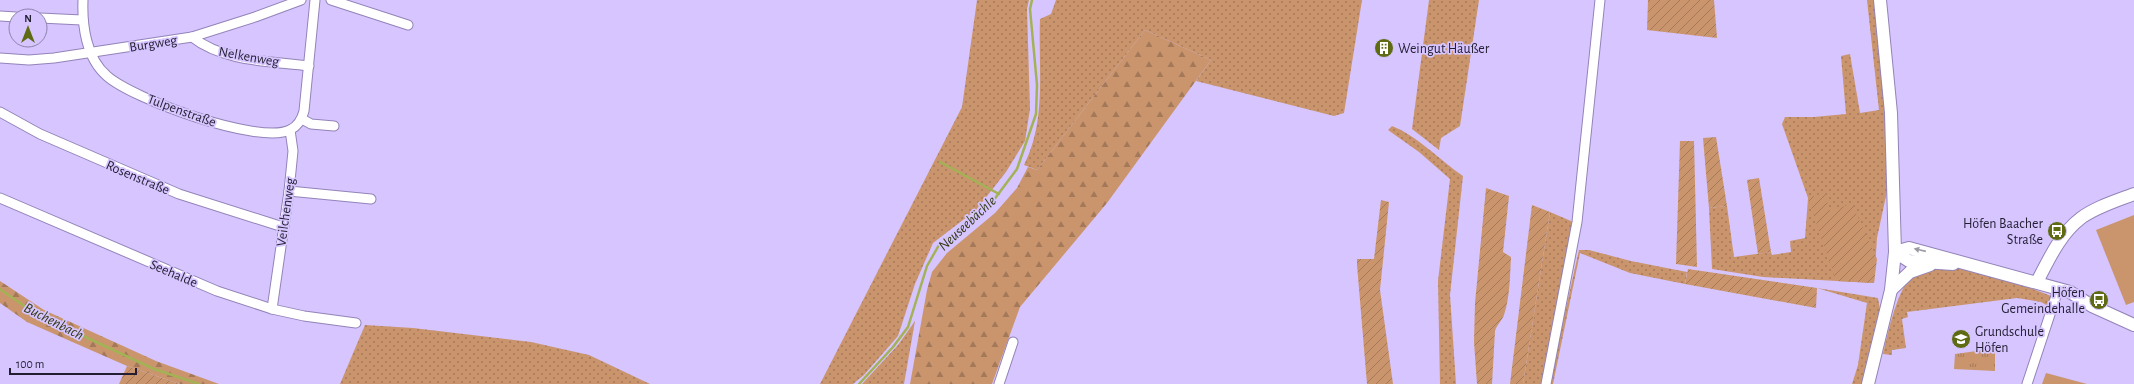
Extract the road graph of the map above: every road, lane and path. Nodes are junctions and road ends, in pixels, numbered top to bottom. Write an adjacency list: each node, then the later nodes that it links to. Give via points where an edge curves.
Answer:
1 (83, 0): 8 (street, Tulpenstraße)
2 (301, 0): 10 (street, Burgweg)
3 (315, 0): 13 (street)
4 (331, 0): 9 (street)
5 (1600, 0): 34 (street, via 1578,222)
6 (1880, 0): 23 (street, via 1891,106)
7 (48, 18): 8 (street)
8 (82, 20): 11 (street, Tulpenstraße)
9 (408, 25)
10 (192, 37): 11 (street, Burgweg); 13 (street, Nelkenweg, via 204,46 224,54)
11 (92, 52): 12 (street, Burgweg, via 29,60); 17 (street, Tulpenstraße, via 106,76 172,110 227,126 279,132)
12 (0, 58)
13 (309, 66): 15 (street)
14 (0, 112): 22 (street, Rosenstraße, via 40,134 179,194)
15 (302, 120): 16 (street, via 310,124); 17 (street)
16 (334, 126)
17 (290, 130): 18 (street, Veilchenweg, via 293,151)
18 (289, 191): 21 (street); 22 (street, Veilchenweg)
19 (2134, 194): 26 (street, via 2106,205 2076,223 2060,240)
20 (0, 198): 29 (street, Seehalde, via 217,291)
21 (371, 199)
22 (283, 227): 29 (street, Veilchenweg)
23 (1895, 252): 24 (street, via 1909,261); 25 (street, one-way to 23, via 1909,248); 27 (street)
24 (1944, 264): 25 (street); 27 (street, via 1927,265 1910,272)
25 (1971, 265): 26 (street)
26 (2037, 282): 28 (street)
27 (1891, 290): 35 (street)
28 (2058, 290): 31 (street, via 2067,300 2092,306); 36 (street)
29 (272, 309): 30 (street, Seehalde)
30 (356, 323)
31 (2134, 325)
32 (1013, 342): 33 (street)
33 (999, 384)
34 (1546, 384)
35 (1868, 384)
36 (2028, 384)

